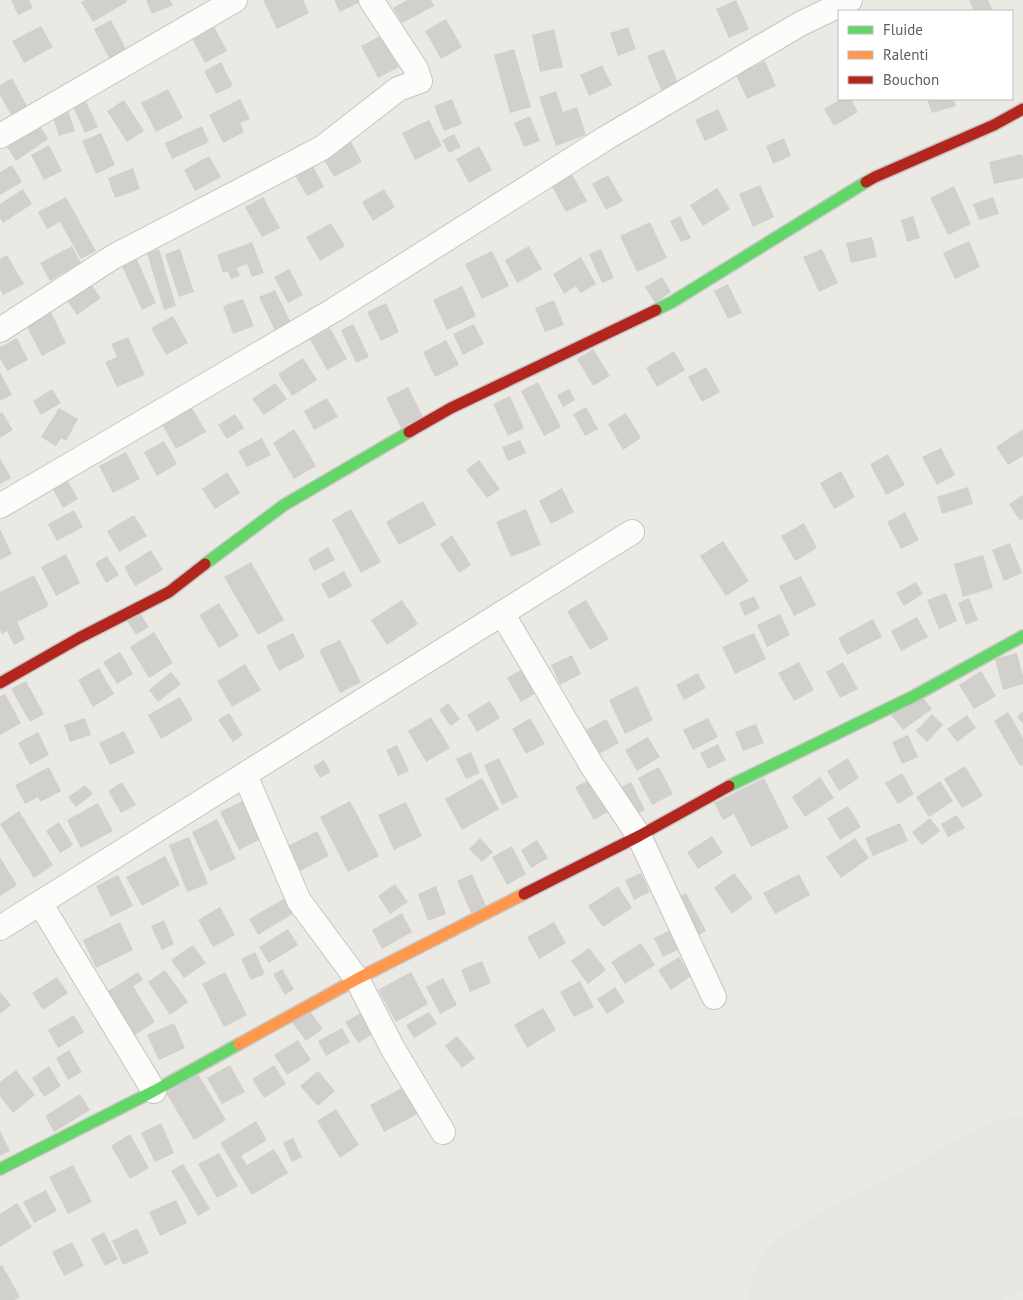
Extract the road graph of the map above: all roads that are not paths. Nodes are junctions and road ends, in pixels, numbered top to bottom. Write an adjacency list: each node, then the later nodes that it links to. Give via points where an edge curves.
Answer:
1 (235, 0): 5 (street)
2 (371, 0): 6 (street, via 416,69 420,81 398,89 322,148 113,257)
3 (850, 0): 7 (street, via 800,24 606,138 334,310)
4 (1023, 109): 11 (street, via 994,125 875,176 672,302 451,408 284,505 169,592)
5 (0, 136)
6 (0, 330)
7 (0, 506)
8 (632, 532): 9 (street)
9 (502, 613): 12 (street); 13 (street, via 591,764)
10 (1023, 636): 13 (street, via 914,696 739,780)
11 (0, 682)
12 (245, 775): 14 (street); 16 (street, via 299,901)
13 (639, 836): 16 (street); 17 (street)
14 (40, 903): 15 (street); 18 (street)
15 (0, 928)
16 (357, 979): 18 (street); 19 (street, via 393,1049)
17 (714, 997)
18 (154, 1092): 20 (street)
19 (443, 1132)
20 (0, 1169)

